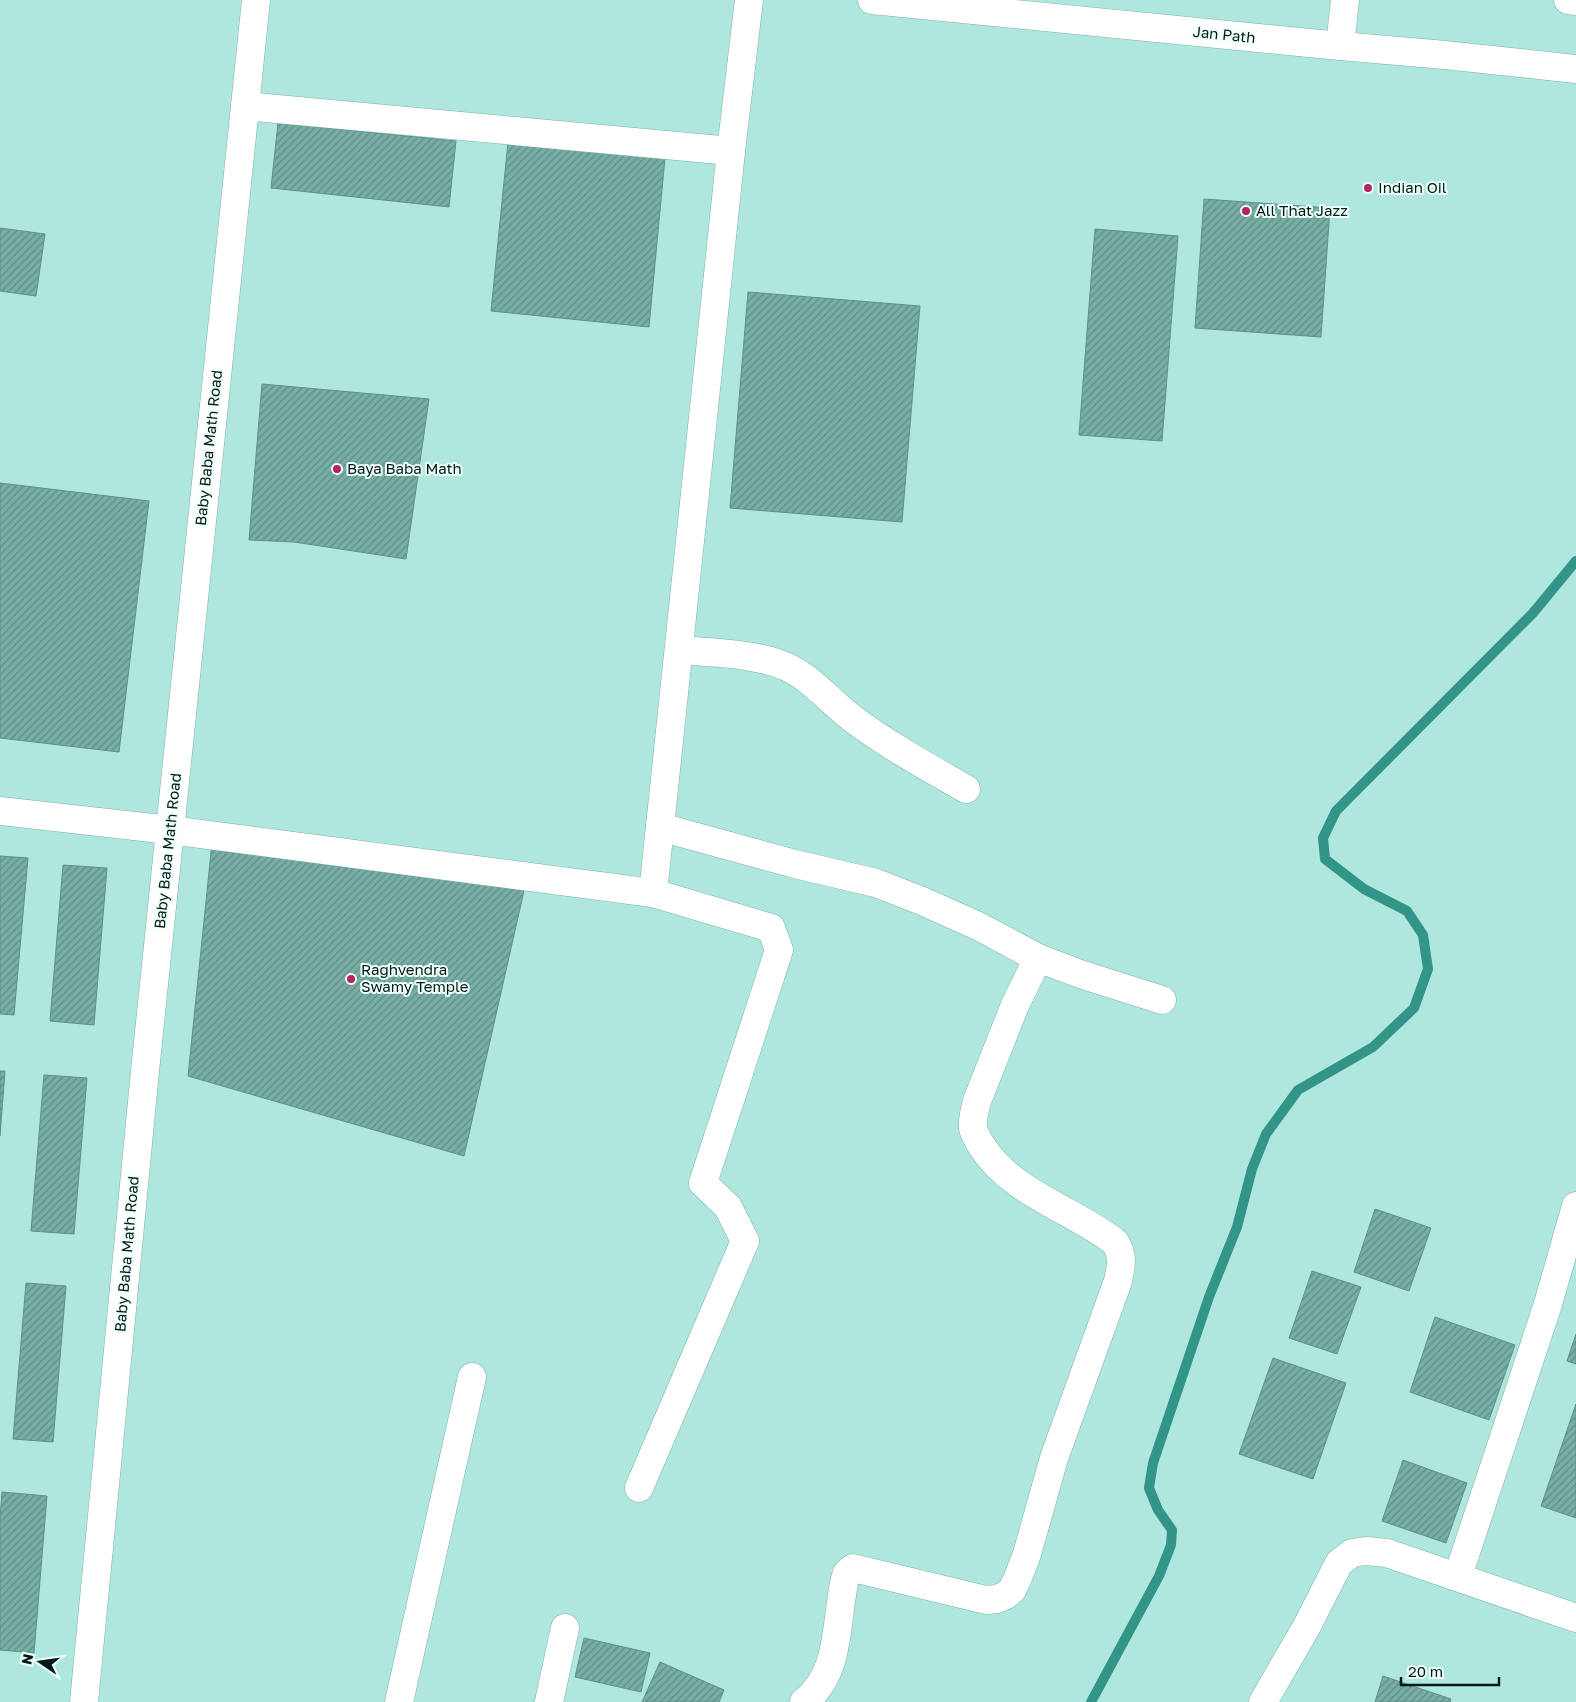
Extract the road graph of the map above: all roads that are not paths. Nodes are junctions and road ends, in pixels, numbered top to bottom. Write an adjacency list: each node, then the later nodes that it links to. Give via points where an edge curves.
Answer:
1 (256, 0): 9 (street, Baby Baba Math Road)
2 (749, 0): 10 (street)
3 (872, 0): 7 (street, Jan Path)
4 (1345, 0): 7 (street)
5 (1568, 0): 6 (street)
6 (1576, 1)
7 (1340, 46): 8 (street, Jan Path)
8 (1576, 69)
9 (245, 106): 10 (street); 15 (street, Baby Baba Math Road)
10 (731, 150): 11 (street)
11 (679, 650): 12 (street, via 764,659 786,666 810,681 887,744); 14 (street)
12 (966, 789)
13 (0, 811): 15 (street)
14 (660, 827): 16 (street); 17 (street, via 876,884 922,901)
15 (170, 830): 16 (street); 25 (street, Baby Baba Math Road)
16 (654, 893): 21 (street, via 770,928 779,950 703,1183 728,1207 745,1241)
17 (1038, 958): 18 (street); 28 (street, via 1015,1005 977,1101 973,1128 989,1157 1010,1176 1114,1242 1122,1259 1118,1281 1054,1458 1012,1590 997,1599 986,1600 853,1568 845,1579 835,1647 828,1668 815,1692)
18 (1162, 1000)
19 (1576, 1206): 22 (street, via 1548,1304)
20 (472, 1377): 26 (street)
21 (639, 1488)
22 (1458, 1576): 23 (street); 29 (street, via 1387,1553 1366,1550 1352,1553 1339,1563)
23 (1576, 1618)
24 (565, 1628): 27 (street)
25 (84, 1702)
26 (399, 1702)
27 (548, 1702)
28 (804, 1702)
29 (1263, 1702)

